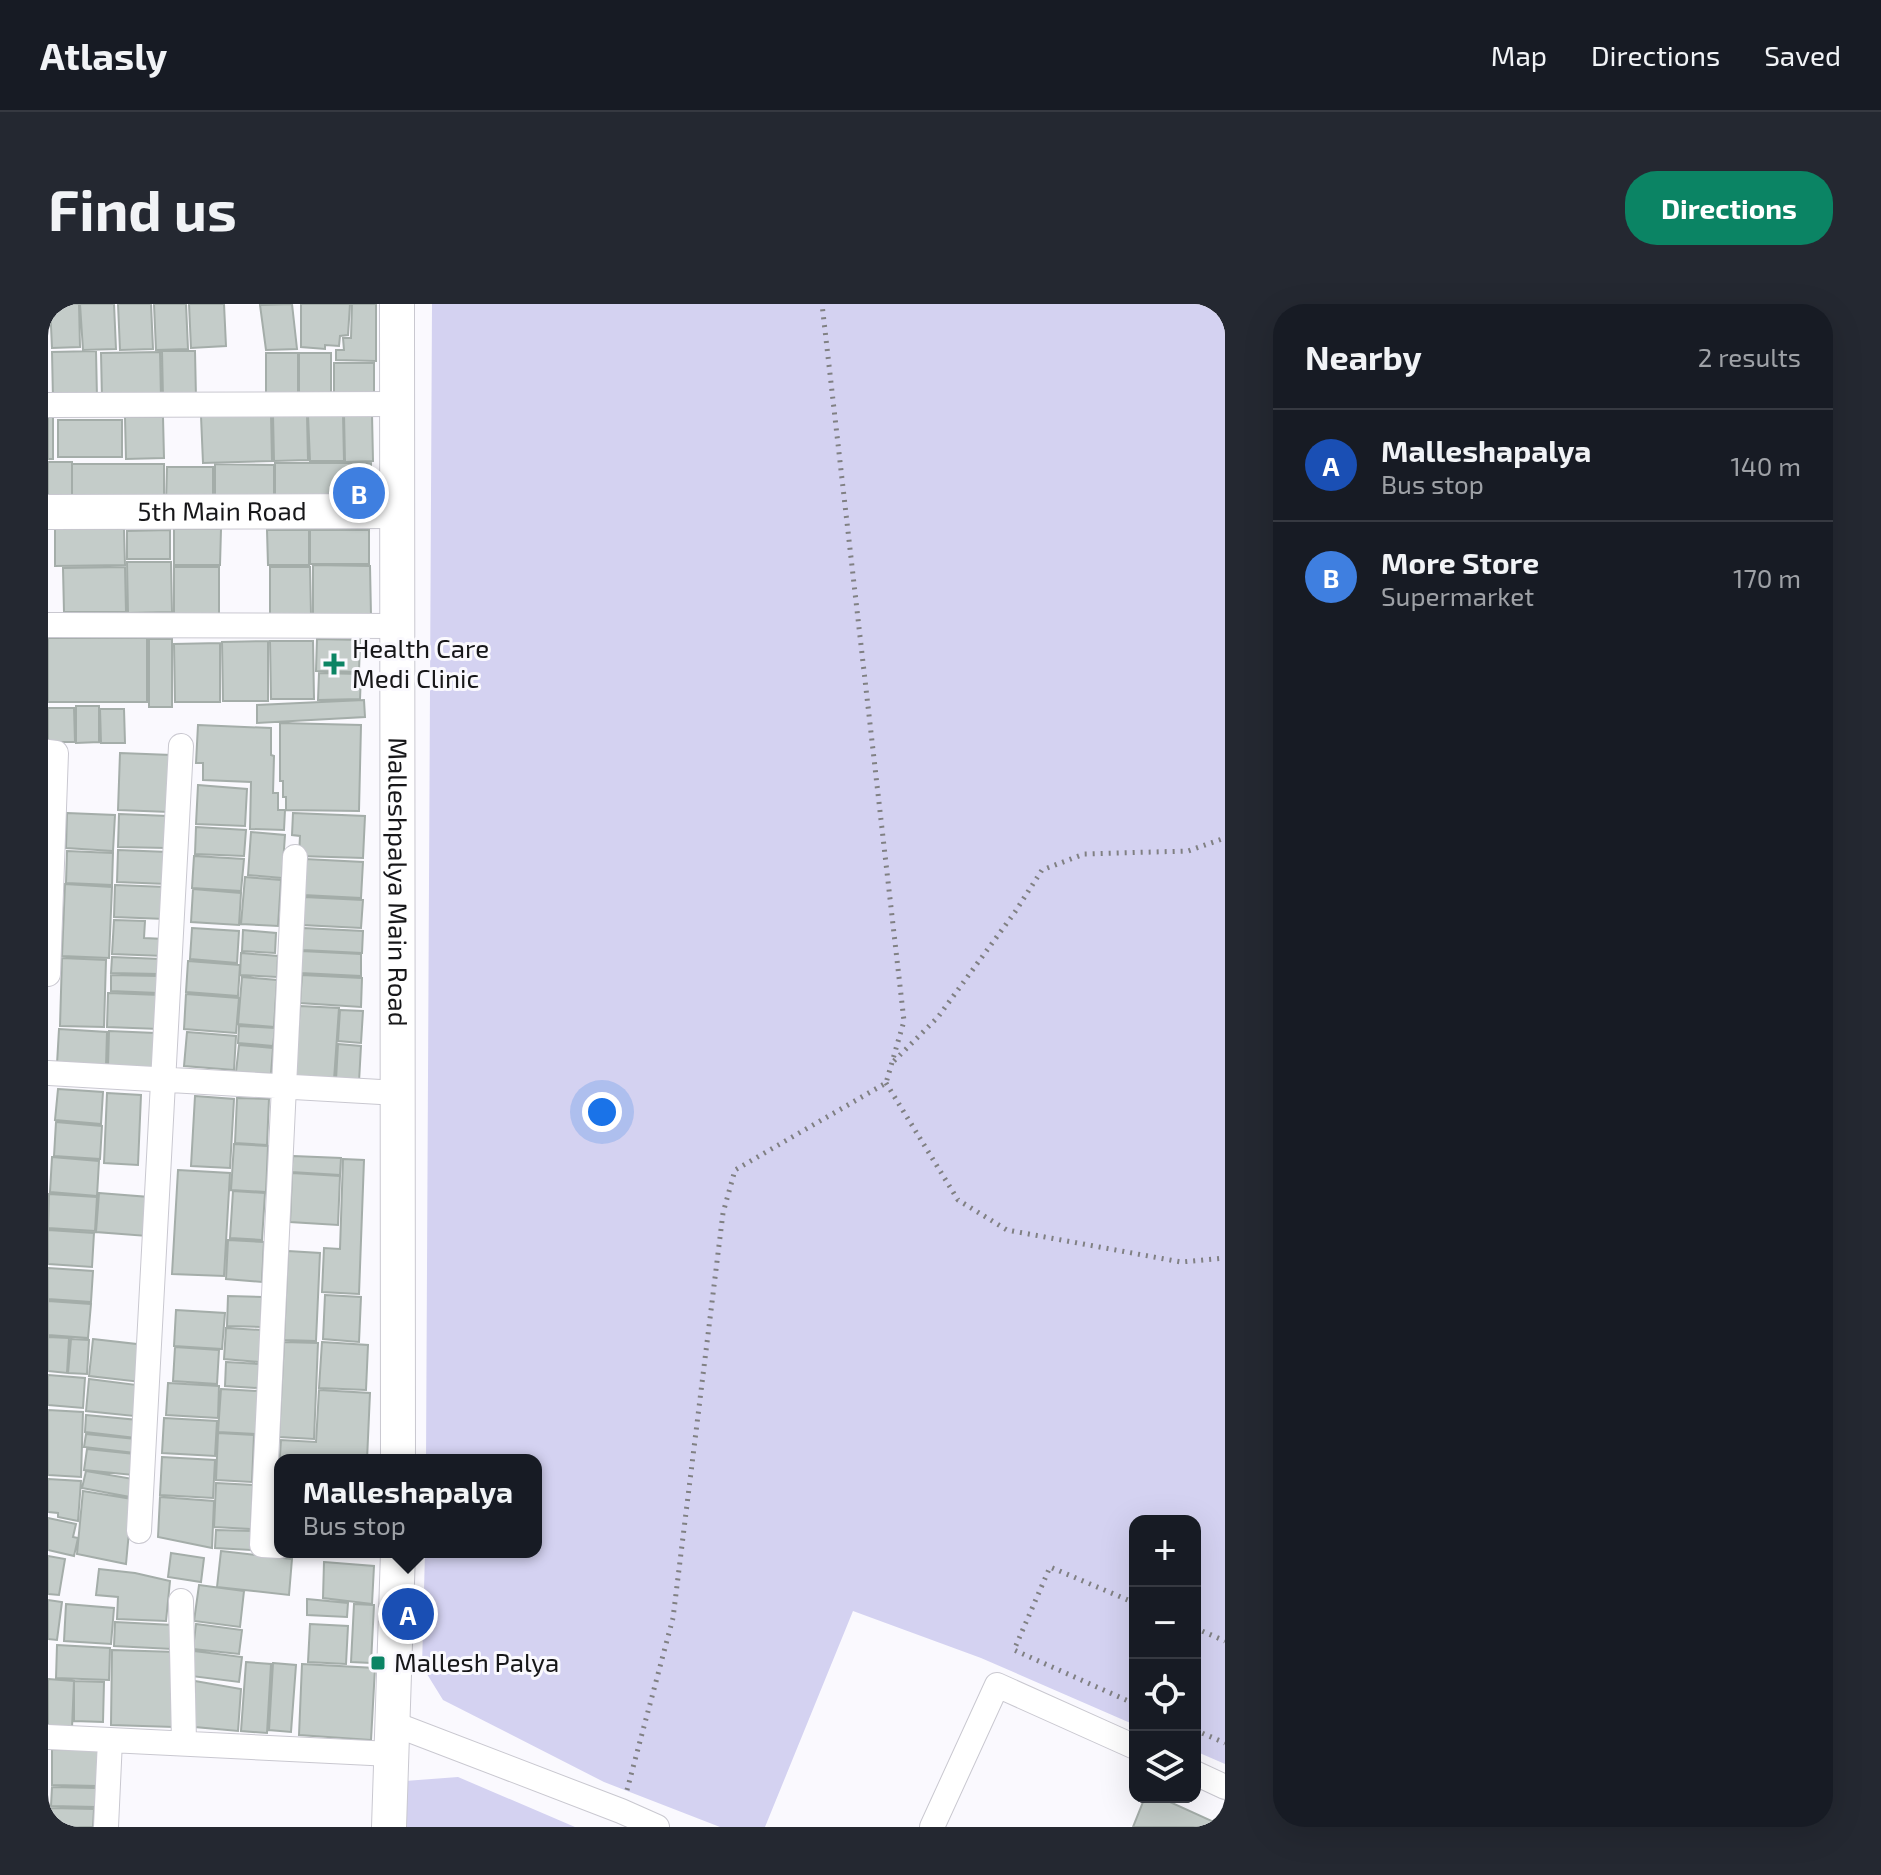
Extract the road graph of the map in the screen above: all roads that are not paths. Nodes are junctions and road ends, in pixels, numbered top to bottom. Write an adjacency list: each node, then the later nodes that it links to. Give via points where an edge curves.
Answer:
1 (397, 304): 2 (main road, Malleshpalya Main Road)
2 (397, 404): 3 (street); 4 (main road, Malleshpalya Main Road)
3 (48, 405)
4 (397, 511): 5 (main road, 5th Main Road); 7 (main road, Malleshpalya Main Road)
5 (48, 512)
6 (48, 625): 7 (street)
7 (397, 626): 15 (main road, Malleshpalya Main Road)
8 (181, 746): 13 (street)
9 (48, 752): 11 (street, via 56,753)
10 (295, 857): 14 (street)
11 (48, 974)
12 (48, 1073): 13 (street)
13 (164, 1080): 14 (street); 17 (street)
14 (284, 1087): 15 (street); 18 (street, via 262,1545)
15 (398, 1093): 16 (main road, Malleshpalya Main Road)
16 (398, 1454)
17 (139, 1531)
18 (274, 1546)
19 (398, 1558): 22 (main road)
20 (181, 1601): 24 (street)
21 (48, 1737): 23 (street)
22 (393, 1739): 24 (street); 29 (main road); 30 (street)
23 (110, 1740): 24 (street); 28 (street)
24 (184, 1742)
25 (1129, 1744): 31 (street, via 997,1685)
26 (1201, 1776): 27 (street)
27 (1225, 1787)
28 (106, 1827)
29 (389, 1827)
30 (657, 1827)
31 (932, 1827)

